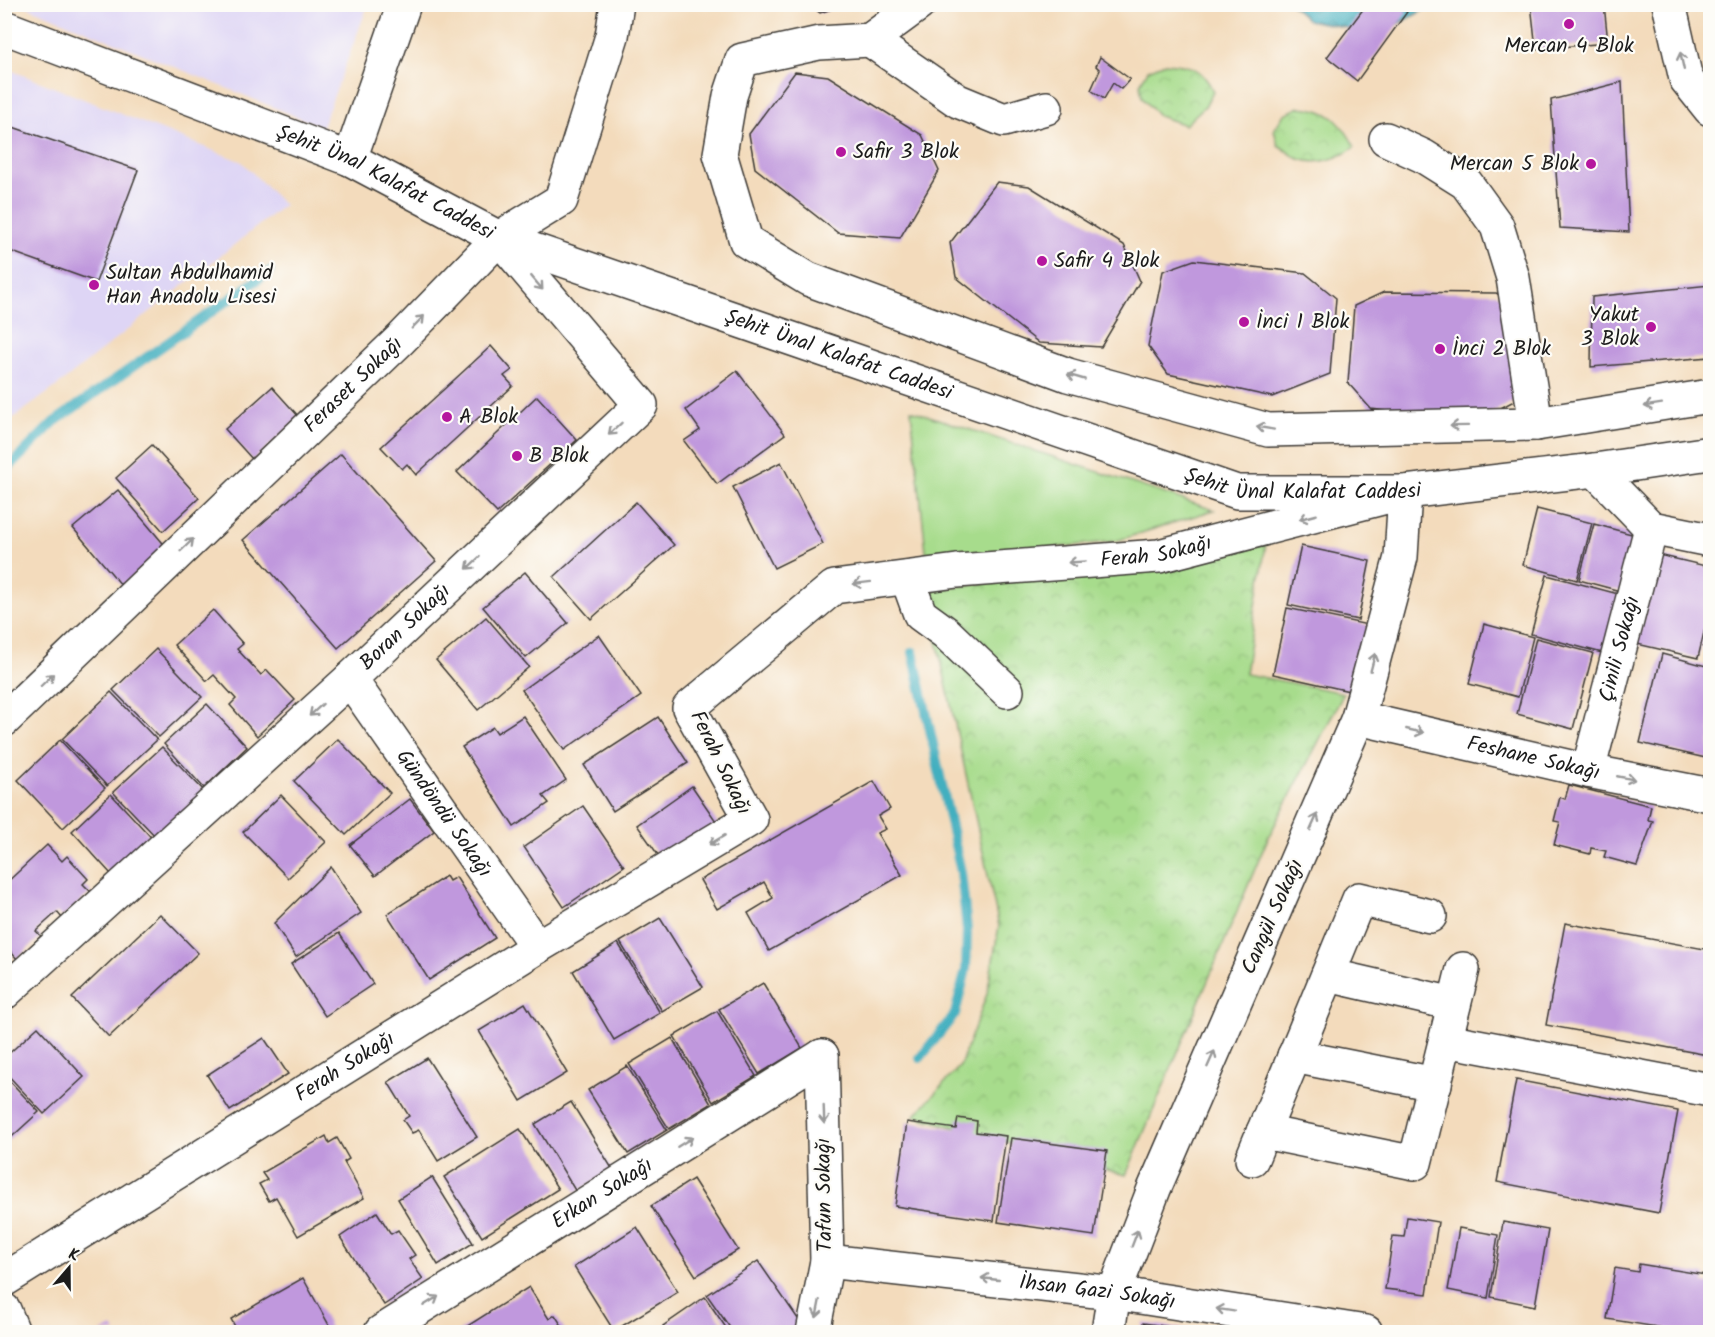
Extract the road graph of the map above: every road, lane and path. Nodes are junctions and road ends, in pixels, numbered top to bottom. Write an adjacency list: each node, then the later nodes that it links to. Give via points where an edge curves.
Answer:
1 (404, 4): 10 (street)
2 (617, 4): 11 (street, Feraset Sokağı, via 612,36 561,200)
3 (918, 4): 6 (street)
4 (1669, 4): 8 (street, one-way to 4, via 1686,79)
5 (4, 27): 10 (street, Şehit Ünal Kalafat Caddesi)
6 (870, 40): 7 (street, via 958,101 1005,120); 13 (street, one-way to 6, via 1268,430 1068,375 808,279 746,241 720,154 730,96 742,60 819,43)
7 (1046, 108)
8 (1710, 109)
9 (1386, 139): 13 (street, via 1466,183 1497,226 1513,278)
10 (350, 159): 11 (street, Şehit Ünal Kalafat Caddesi)
11 (499, 238): 16 (street, Şehit Ünal Kalafat Caddesi, via 1237,492); 20 (street, Boran Sokağı, one-way to 20, via 641,405); 23 (street, Feraset Sokağı, one-way to 11, via 392,348)
12 (1710, 396): 13 (street, one-way to 13)
13 (1536, 424)
14 (1710, 453): 15 (street, Şehit Ünal Kalafat Caddesi)
15 (1594, 470): 16 (street, Şehit Ünal Kalafat Caddesi); 17 (street)
16 (1405, 492): 19 (street, Ferah Sokağı, one-way to 19, via 1159,556); 22 (street, Cangül Sokağı, one-way to 16, via 1401,557)
17 (1651, 528): 18 (street); 24 (street, Çinili Sokağı)
18 (1710, 540)
19 (907, 578): 21 (street, via 920,614 946,633); 27 (street, Ferah Sokağı, one-way to 27, via 834,587 689,708 751,819)
20 (350, 679): 27 (street, Gündöndü Sokağı); 30 (street, Boran Sokağı, one-way to 30)
21 (1007, 691)
22 (1358, 718): 24 (street, Feshane Sokağı, one-way to 24); 39 (street, Cangül Sokağı, one-way to 22, via 1154,1189)
23 (4, 720)
24 (1588, 771): 25 (street, Feshane Sokağı, one-way to 25)
25 (1710, 795)
26 (1430, 916): 29 (street, via 1359,899)
27 (537, 946): 38 (street, Ferah Sokağı)
28 (1463, 969): 31 (street)
29 (1328, 975): 31 (street); 34 (street)
30 (4, 993)
31 (1454, 1004): 32 (street)
32 (1446, 1040): 35 (street); 36 (street)
33 (822, 1056): 37 (street, Tafun Sokağı, one-way to 37); 42 (street, Erkan Sokağı, one-way to 33)
34 (1294, 1056): 35 (street); 35 (street, via 1258,1145 1415,1163)
35 (1435, 1084)
36 (1710, 1090)
37 (827, 1261): 39 (street, İhsan Gazi Sokağı, one-way to 37); 43 (street, Tafun Sokağı, one-way to 43)
38 (4, 1280)
39 (1114, 1293): 44 (street, Cangül Sokağı); 45 (street, İhsan Gazi Sokağı, one-way to 39)
40 (4, 1310): 41 (street)
41 (13, 1332)
42 (381, 1332)
43 (813, 1332)
44 (1108, 1332)
45 (1362, 1332)

